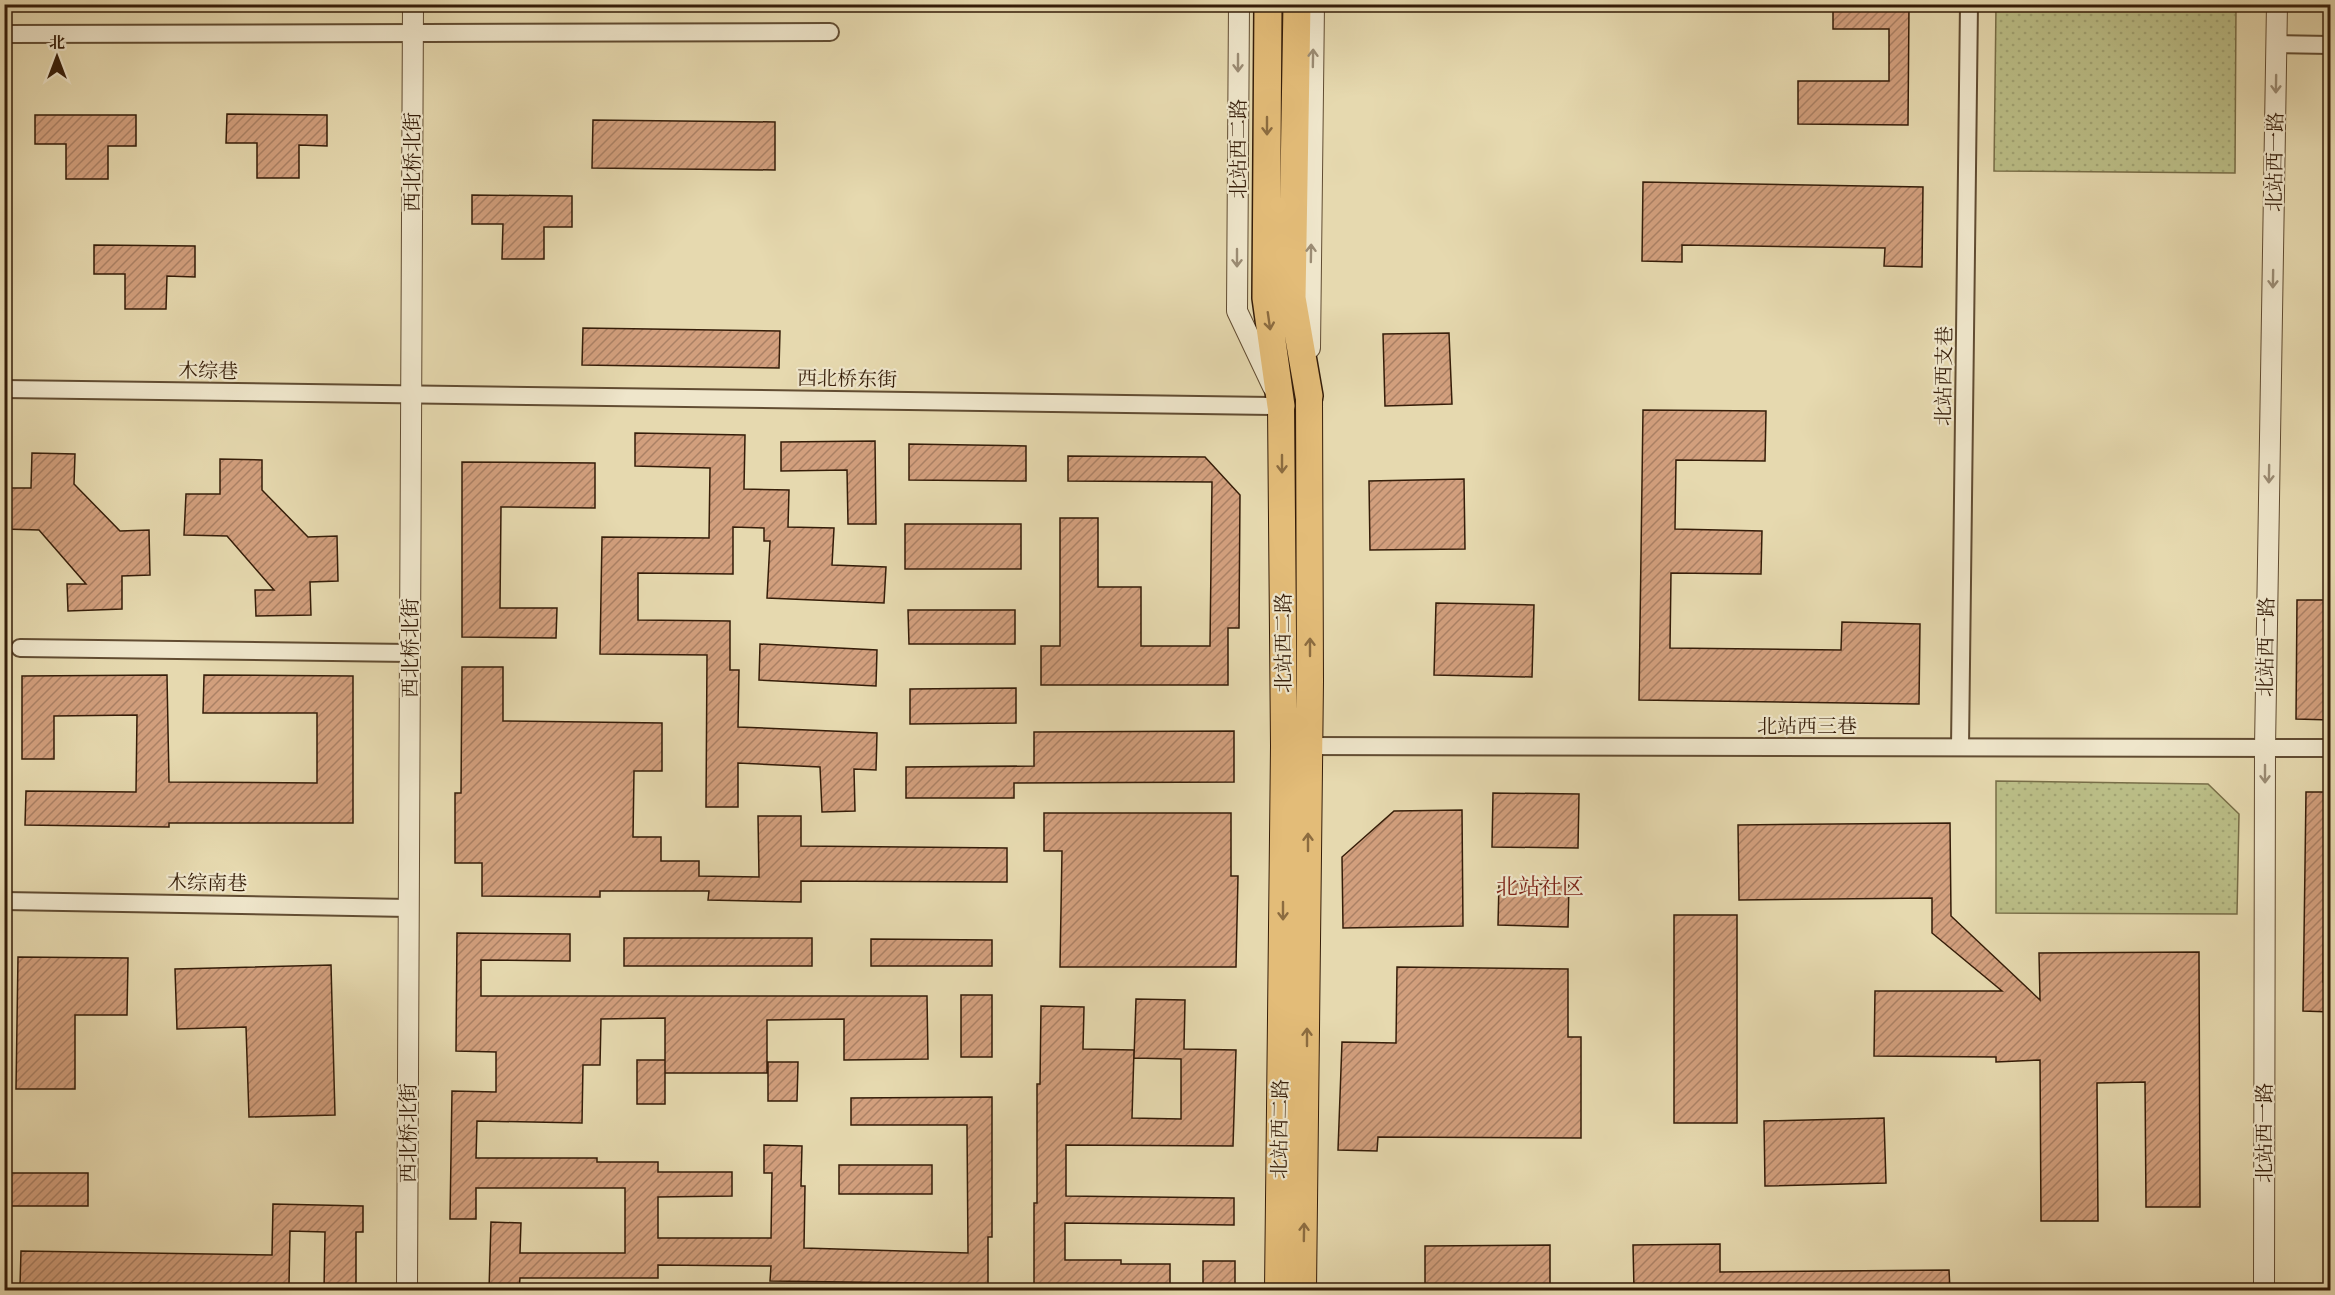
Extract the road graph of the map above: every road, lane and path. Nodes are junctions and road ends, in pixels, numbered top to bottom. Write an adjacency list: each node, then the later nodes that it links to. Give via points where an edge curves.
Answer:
1 (413, 4): 9 (street, 西北桥北街)
2 (1239, 4): 16 (street, 北站西二路, one-way to 16, via 1237,311)
3 (1268, 4): 16 (highway, one-way to 16, via 1266,298)
4 (1297, 4): 15 (highway, via 1292,298)
5 (1314, 4): 15 (street, 北站西二路, one-way to 5)
6 (1969, 4): 20 (street, 北站西支巷)
7 (2277, 4): 11 (street, 北站西一路)
8 (830, 32): 9 (street)
9 (413, 33): 10 (street); 14 (street, 西北桥北街)
10 (4, 34)
11 (2277, 44): 12 (street); 21 (street, 北站西一路, one-way to 21)
12 (2331, 45)
13 (4, 389): 14 (street, 木综巷)
14 (411, 394): 16 (street, 西北桥东街); 18 (street, 西北桥北街)
15 (1309, 396): 19 (main road, 北站西二路, one-way to 15)
16 (1281, 406): 19 (main road, 北站西二路, one-way to 19)
17 (20, 648): 18 (street)
18 (410, 653): 24 (street, 西北桥北街)
19 (1297, 746): 20 (street, 北站西三巷); 26 (main road, 北站西二路, one-way to 26); 27 (main road, 北站西二路, one-way to 19)
20 (1960, 747): 21 (street, 北站西三巷)
21 (2265, 748): 22 (street, 北站西三巷); 28 (street, 北站西一路, one-way to 28)
22 (2331, 748)
23 (4, 901): 24 (street, 木综南巷)
24 (409, 908): 25 (street, 西北桥北街)
25 (407, 1290)
26 (1278, 1290)
27 (1303, 1290)
28 (2264, 1290)

